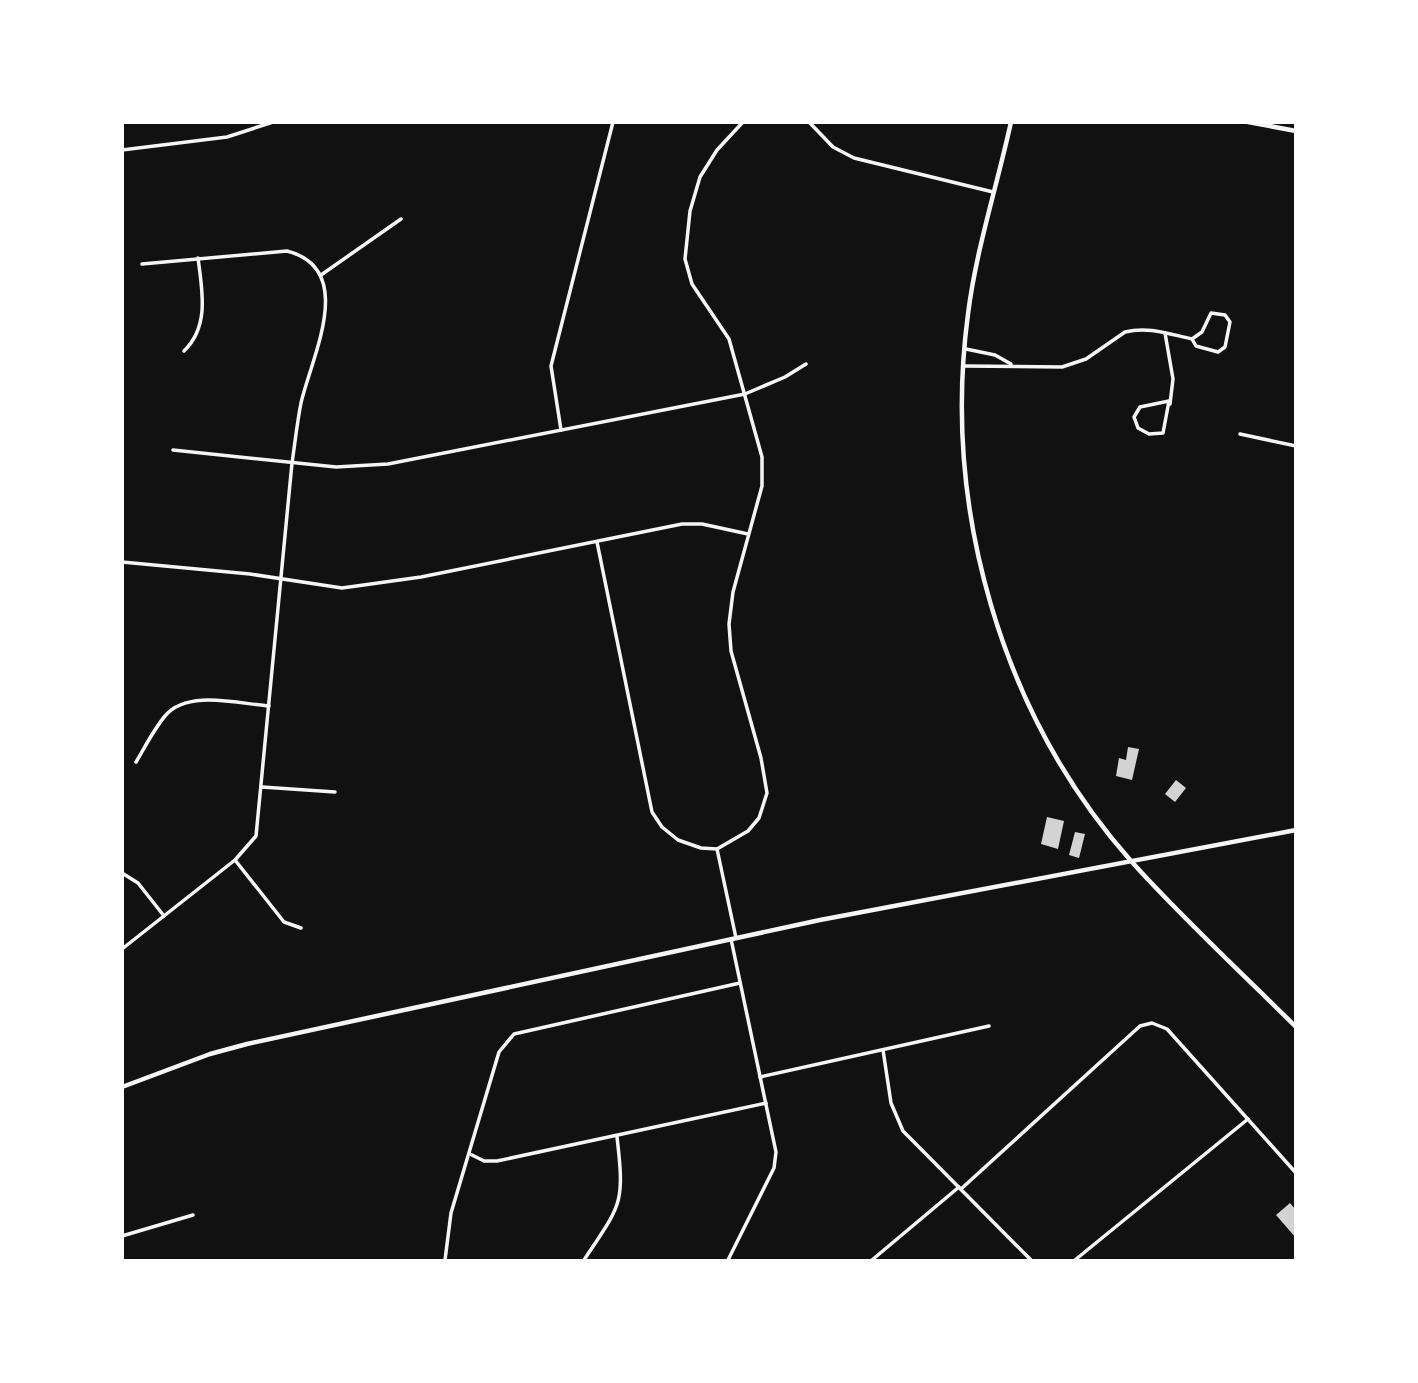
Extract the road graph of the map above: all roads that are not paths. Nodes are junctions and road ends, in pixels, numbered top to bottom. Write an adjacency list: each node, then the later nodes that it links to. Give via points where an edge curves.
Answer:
1 (273, 122): 8 (street, via 214,139)
2 (613, 122): 23 (street, via 551,366)
3 (743, 122): 21 (street, via 700,177 690,211 685,260 692,284 729,339)
4 (809, 122): 9 (street, via 832,147 854,158)
5 (1011, 122): 9 (street)
6 (1248, 122): 7 (street)
7 (1296, 131)
8 (122, 150)
9 (995, 193): 16 (street, via 970,303)
10 (401, 219): 13 (street)
11 (198, 258): 12 (street); 13 (street, via 287,251 299,255); 17 (street, via 203,311 197,332)
12 (142, 264)
13 (321, 275): 27 (street, via 327,309 301,404)
14 (1165, 333): 15 (street); 19 (street, via 1125,332 1086,359 1062,367); 22 (street, via 1173,379)
15 (1192, 340): 15 (street, via 1196,346 1221,351 1229,319 1211,313 1202,332)
16 (966, 349): 19 (street); 20 (street)
17 (184, 351)
18 (806, 364): 21 (street)
19 (1016, 365): 20 (street)
20 (964, 366): 39 (street, via 967,497 998,629 1055,755)
21 (745, 394): 23 (street); 28 (street, via 763,466)
22 (1170, 404): 22 (street, via 1161,435 1149,434 1136,425 1140,407)
23 (561, 430): 27 (street, via 370,466)
24 (1240, 434): 25 (street)
25 (1296, 446)
26 (173, 450): 27 (street)
27 (292, 463): 31 (street)
28 (748, 534): 29 (street, via 692,523); 37 (street, via 733,592 729,638 767,793 754,825 735,842)
29 (597, 542): 31 (street, via 342,588); 37 (street, via 652,812 678,840)
30 (122, 562): 31 (street)
31 (281, 578): 32 (street)
32 (269, 706): 33 (street, via 212,701 181,704 165,716); 34 (street)
33 (136, 762)
34 (262, 787): 35 (street); 38 (street, via 256,836)
35 (335, 792)
36 (1296, 830): 39 (street)
37 (717, 849): 43 (street)
38 (235, 860): 41 (street); 42 (street, via 284,922)
39 (1131, 860): 43 (street); 47 (street)
40 (122, 873): 41 (street, via 138,883)
41 (164, 916): 44 (street)
42 (300, 928)
43 (734, 939): 45 (street); 50 (street, via 228,1048)
44 (122, 948)
45 (740, 983): 49 (street); 54 (street, via 514,1034 499,1052)
46 (989, 1026): 48 (street)
47 (1296, 1027)
48 (883, 1050): 49 (street); 56 (street, via 898,1122 909,1139)
49 (760, 1077): 51 (street)
50 (123, 1085)
51 (766, 1103): 53 (street); 61 (street, via 776,1146 774,1168)
52 (1248, 1119): 55 (street); 56 (street, via 1167,1029 1146,1024); 64 (street)
53 (617, 1136): 54 (street, via 496,1161); 60 (street, via 620,1199)
54 (470, 1154): 59 (street, via 451,1213)
55 (1296, 1173)
56 (960, 1188): 62 (street); 63 (street)
57 (193, 1216): 58 (street)
58 (122, 1236)
59 (445, 1261)
60 (584, 1261)
61 (728, 1261)
62 (872, 1261)
63 (1031, 1261)
64 (1075, 1261)

